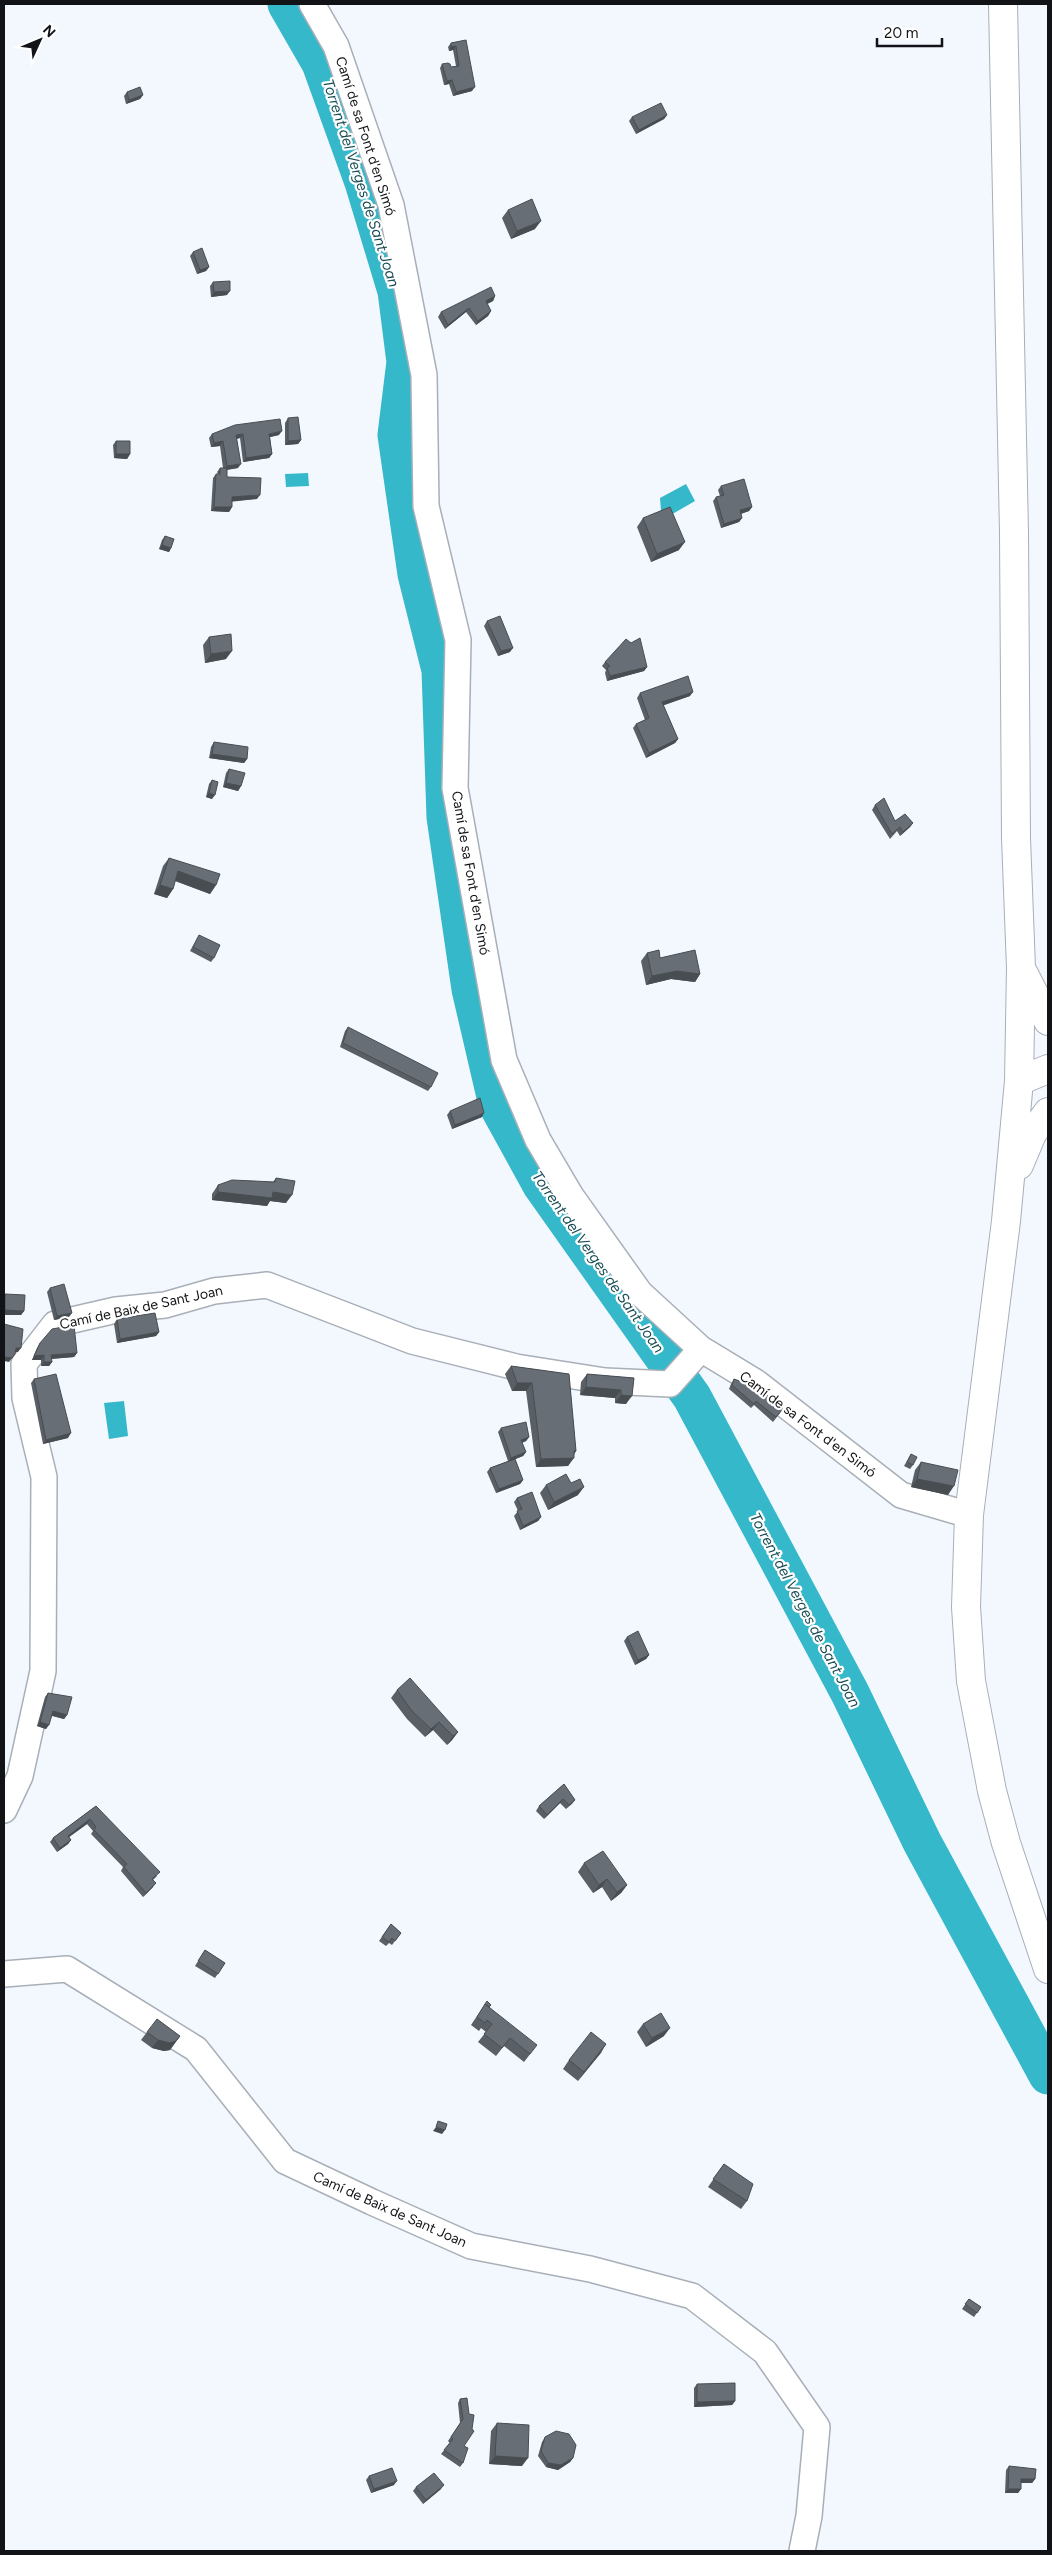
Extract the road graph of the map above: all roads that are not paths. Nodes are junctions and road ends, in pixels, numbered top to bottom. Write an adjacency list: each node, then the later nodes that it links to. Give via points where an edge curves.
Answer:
1 (312, 4): 10 (street, Camí de sa Font d'en Simó, via 336,46 391,205 424,375 426,506 458,640 455,788 504,1060 538,1140 571,1196 640,1293)
2 (1003, 4): 3 (main road, via 1016,838)
3 (1021, 968): 4 (main road); 6 (main road)
4 (1048, 1021)
5 (1048, 1069): 6 (main road)
6 (1019, 1081): 7 (main road); 9 (main road)
7 (1048, 1088)
8 (1048, 1112): 9 (main road, via 1032,1134)
9 (1008, 1190): 11 (main road)
10 (701, 1349): 11 (street, Camí de sa Font d'en Simó, via 757,1383 901,1495); 12 (street, Camí de Baix de Sant Joan, via 677,1376 605,1381 506,1364 412,1341 267,1286 214,1291 165,1305 116,1310 55,1324 24,1364 25,1398 44,1477 43,1671 20,1776)
11 (969, 1515): 13 (main road, via 966,1607 971,1681 980,1738 1006,1844)
12 (4, 1810)
13 (1048, 1969)
14 (4, 1974): 15 (street, Camí de Baix de Sant Joan, via 67,1969 196,2049 285,2161 372,2202 471,2246 590,2269 692,2296 765,2352 817,2427 809,2516)
15 (802, 2551)

